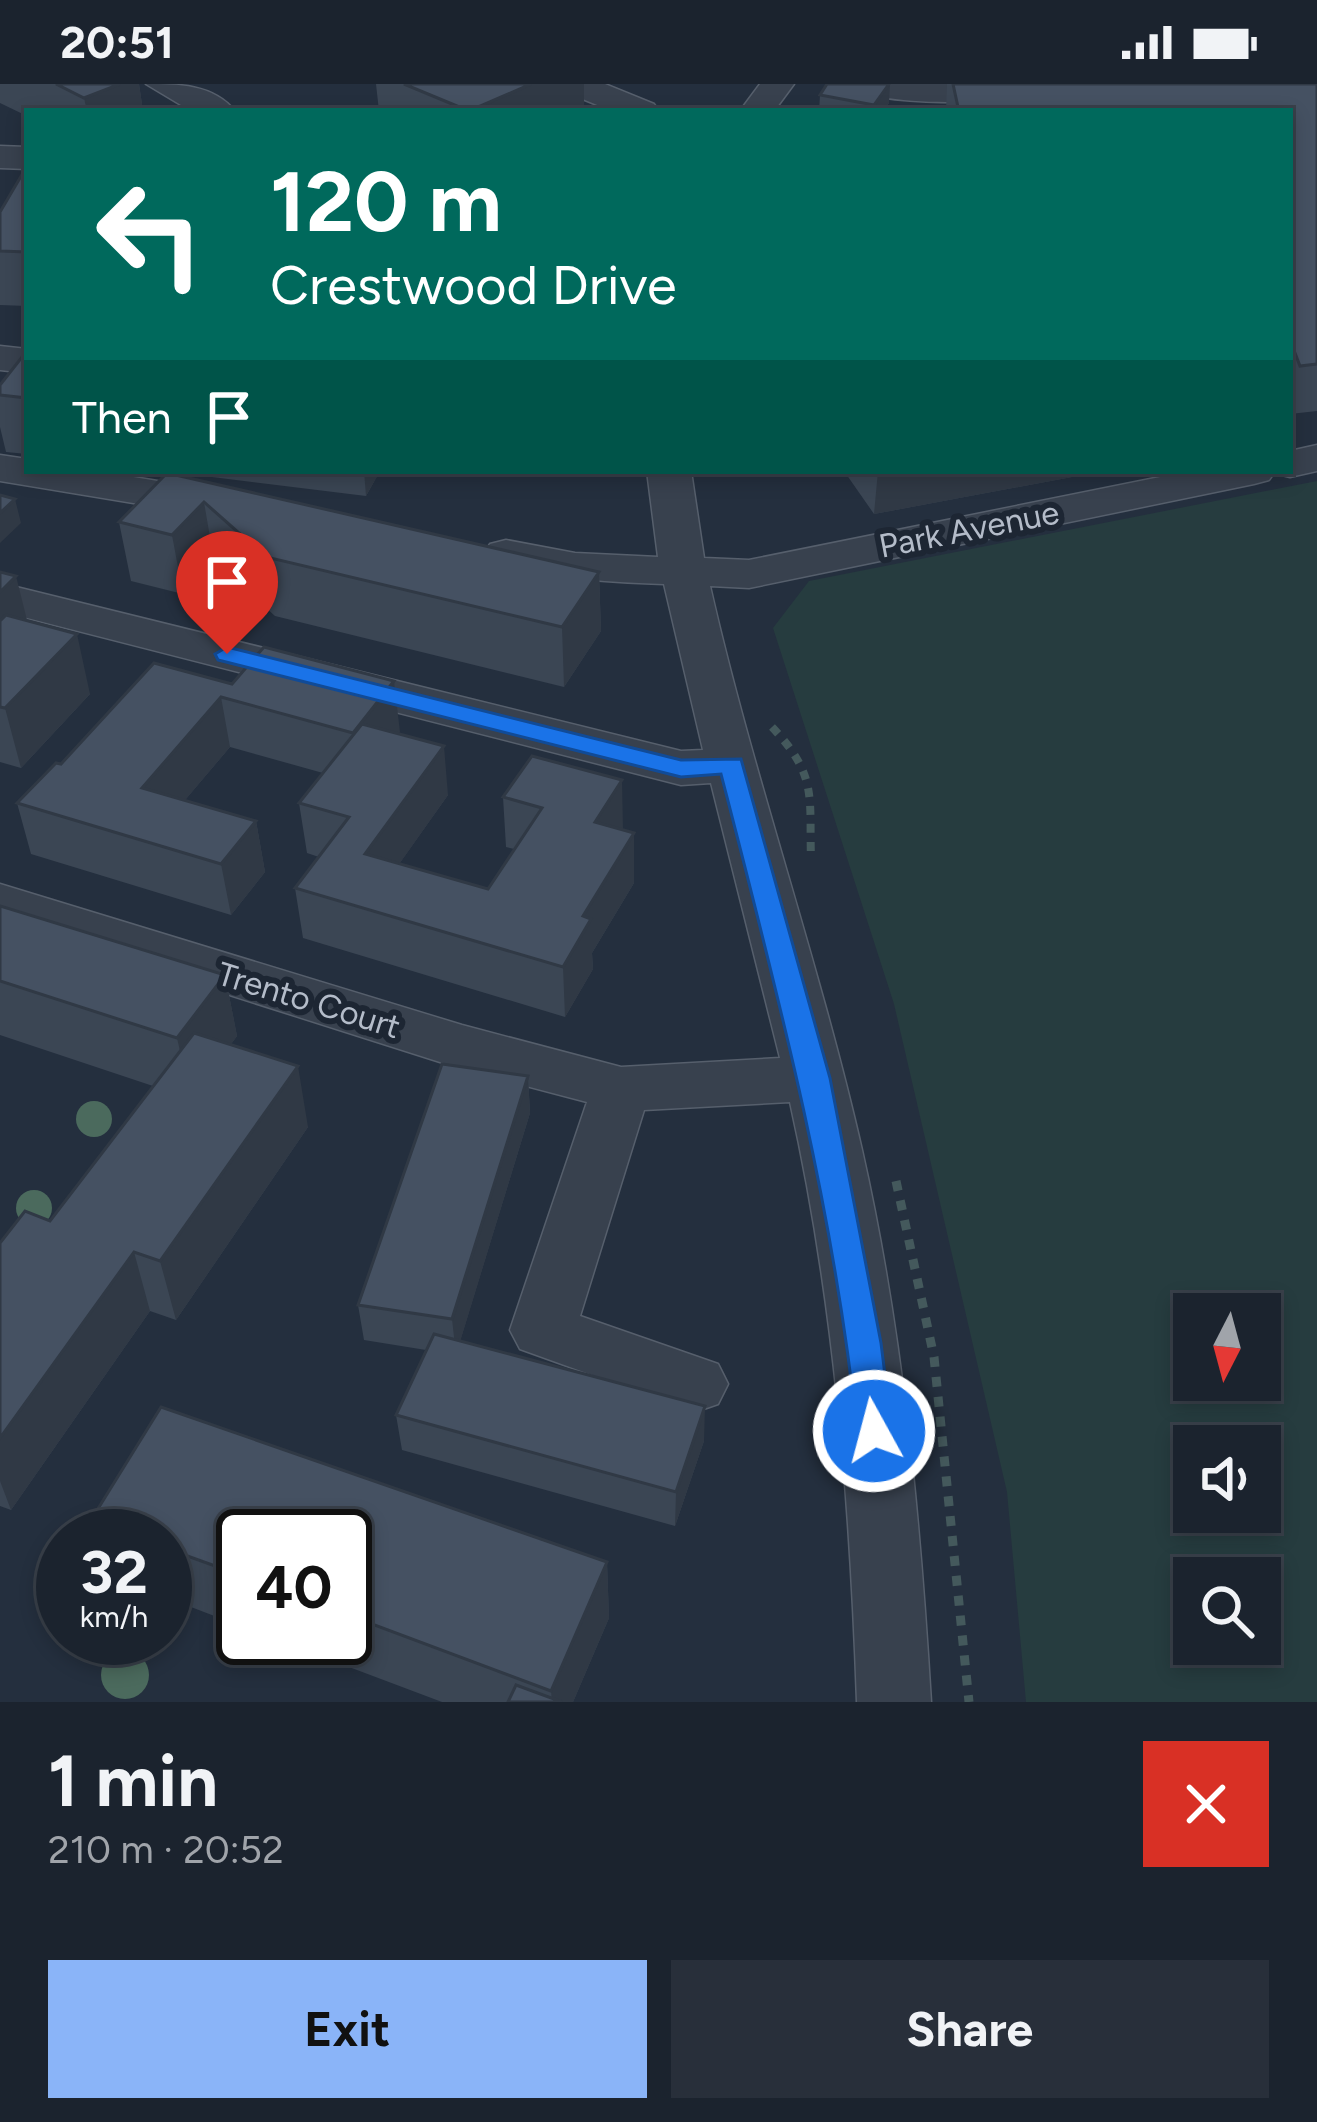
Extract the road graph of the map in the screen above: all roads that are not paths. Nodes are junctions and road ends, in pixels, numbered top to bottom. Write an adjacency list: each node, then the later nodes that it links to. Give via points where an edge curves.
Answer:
1 (164, 84): 5 (street)
2 (575, 84): 6 (street)
3 (863, 84): 4 (street, via 974,94 1002,91)
4 (1003, 84)
5 (212, 108)
6 (635, 108)
7 (36, 474): 10 (street)
8 (669, 474): 12 (street)
9 (1239, 474): 12 (street, Park Avenue, via 749,574)
10 (252, 510)
11 (459, 546): 12 (street, Park Avenue, via 575,567)
12 (683, 571): 14 (street)
13 (0, 597): 14 (street, via 681,768)
14 (732, 765): 16 (street)
15 (0, 903): 17 (street, Trento Court)
16 (815, 1078): 17 (street, Trento Court); 19 (street, via 865,1343)
17 (621, 1089): 18 (street, via 543,1330)
18 (695, 1384)
19 (894, 1702)

